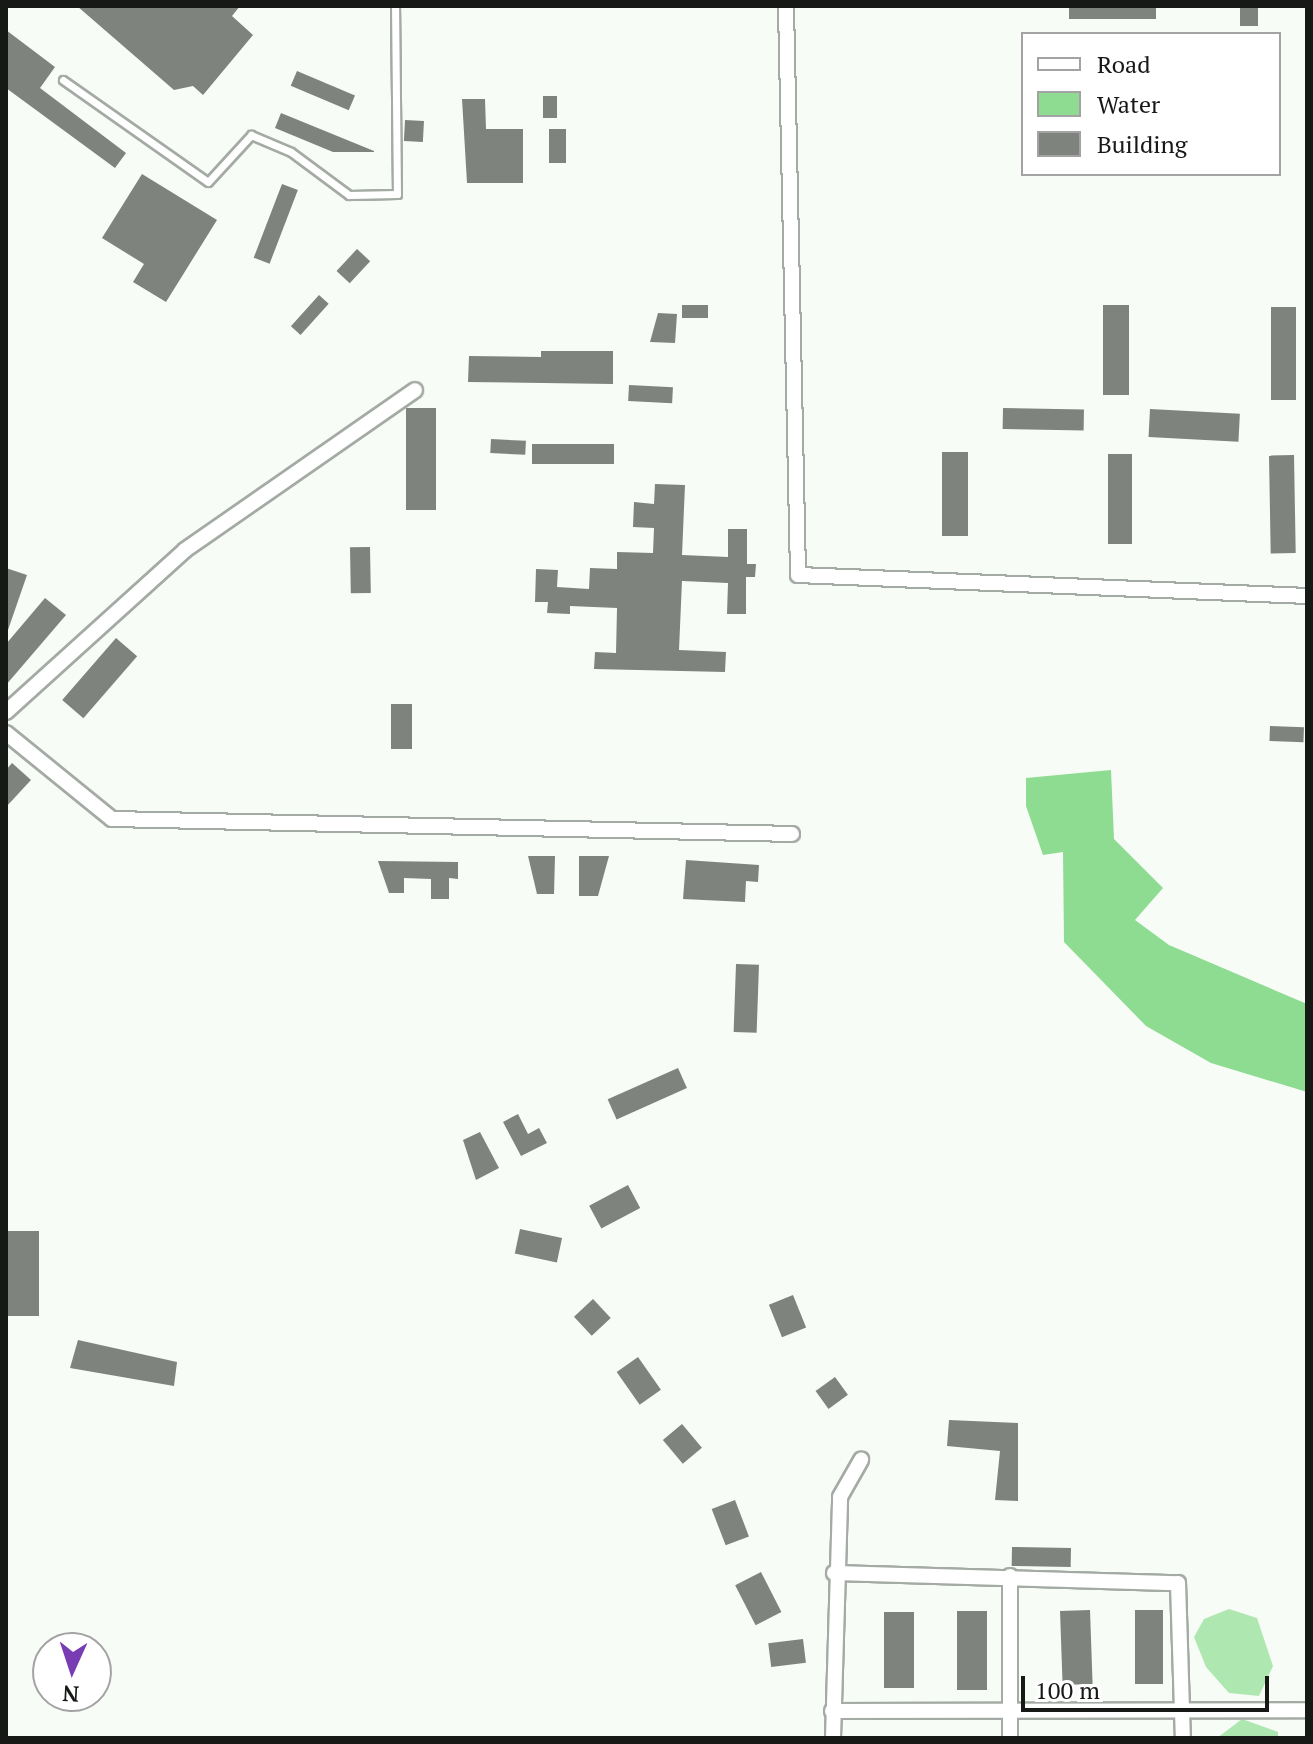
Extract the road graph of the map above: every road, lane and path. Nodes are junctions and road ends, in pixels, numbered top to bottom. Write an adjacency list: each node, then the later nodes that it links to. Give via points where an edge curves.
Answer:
1 (395, 6): 3 (lane, via 397,194 349,195 291,152 251,135 208,182)
2 (786, 6): 5 (street, via 798,575)
3 (63, 80)
4 (415, 390): 6 (street, via 185,550)
5 (1307, 596)
6 (6, 712)
7 (6, 733): 8 (street, via 112,819)
8 (792, 834)
9 (861, 1460): 10 (street, via 840,1497)
10 (834, 1573): 11 (street); 15 (street)
11 (1010, 1576): 12 (street); 13 (street, via 1178,1583)
12 (1010, 1706): 13 (street); 15 (street); 17 (street)
13 (1183, 1710): 14 (street); 18 (street)
14 (1307, 1710)
15 (832, 1711): 16 (street)
16 (833, 1738)
17 (1010, 1738)
18 (1183, 1738)

